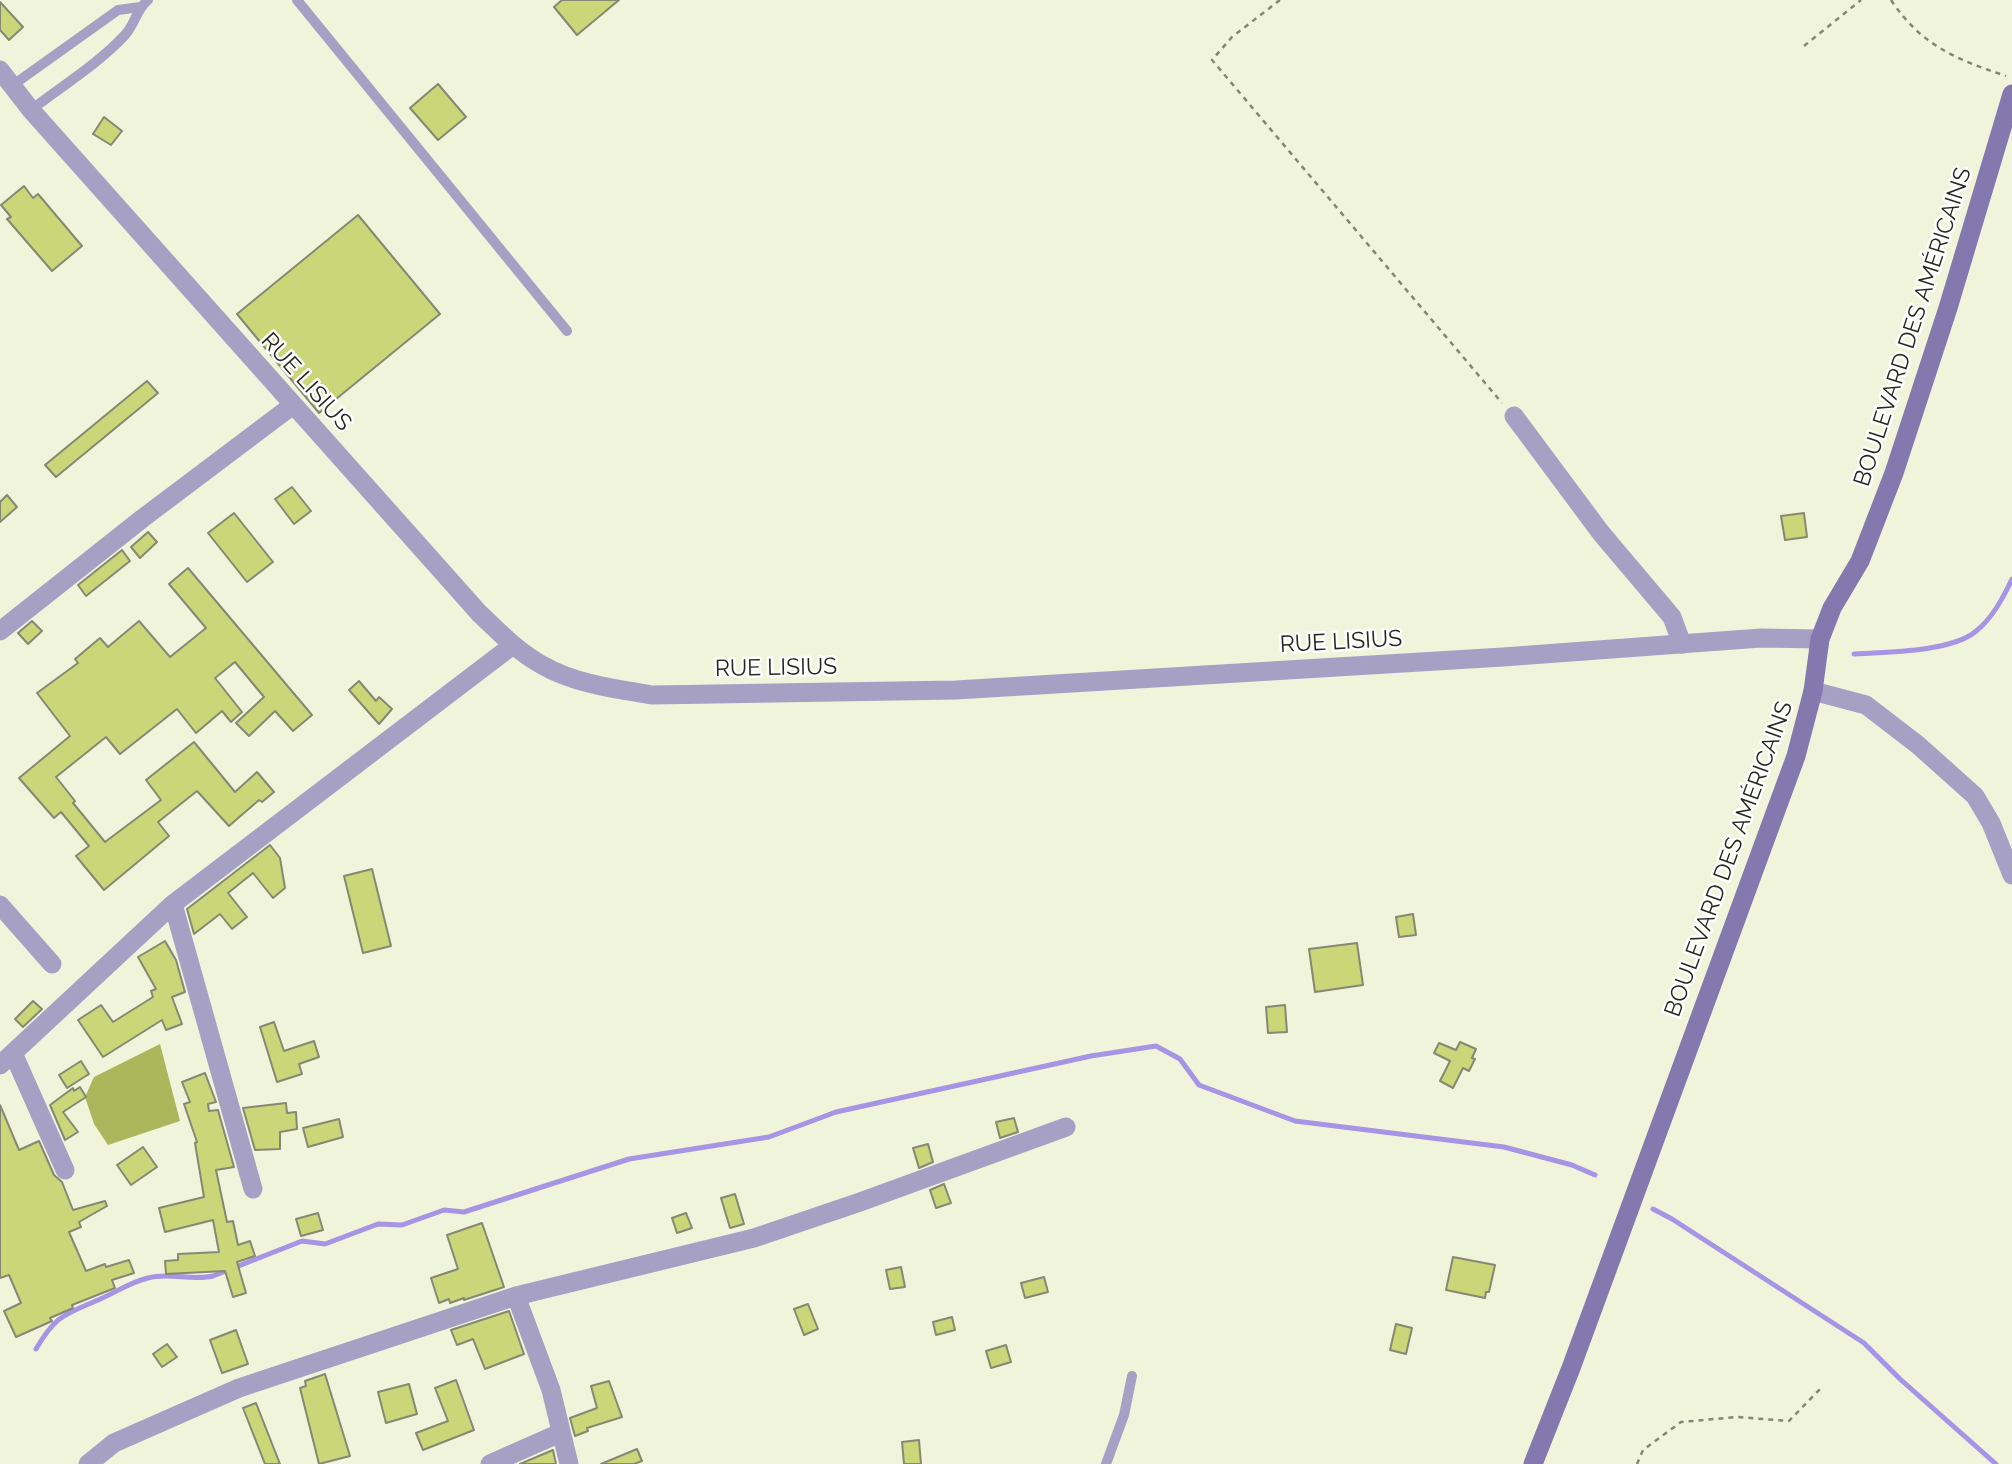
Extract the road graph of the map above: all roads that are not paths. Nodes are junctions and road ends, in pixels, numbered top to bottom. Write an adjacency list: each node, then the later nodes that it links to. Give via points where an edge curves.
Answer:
1 (297, 0): 6 (lane)
2 (144, 3): 3 (lane, via 118,10); 5 (lane, via 133,25 112,47)
3 (6, 78): 5 (street, RUE LISIUS)
4 (2012, 94): 10 (main road, BOULEVARD DES AMÉRICAINS, via 1894,473 1860,561)
5 (31, 110): 7 (street, RUE LISIUS)
6 (567, 331)
7 (293, 405): 9 (street); 12 (street, RUE LISIUS)
8 (1514, 416): 11 (street, via 1672,617)
9 (0, 631)
10 (1819, 639): 11 (street, RUE LISIUS); 13 (main road, BOULEVARD DES AMÉRICAINS)
11 (1682, 644): 12 (street, RUE LISIUS, via 956,690 653,695 562,674)
12 (513, 645): 15 (street)
13 (1813, 691): 14 (street, via 1866,705 1975,796); 29 (main road, BOULEVARD DES AMÉRICAINS, via 1796,756)
14 (2012, 875)
15 (173, 904): 18 (street); 21 (street)
16 (0, 905): 17 (street)
17 (52, 964)
18 (7, 1059): 20 (street)
19 (1066, 1127): 22 (street, via 754,1238)
20 (65, 1170)
21 (253, 1189)
22 (516, 1296): 24 (street, via 551,1390); 25 (street, via 239,1388 114,1443)
23 (1132, 1376): 28 (lane)
24 (560, 1433): 26 (street); 27 (street)
25 (88, 1464)
26 (490, 1464)
27 (569, 1464)
28 (1106, 1464)
29 (1533, 1464)

